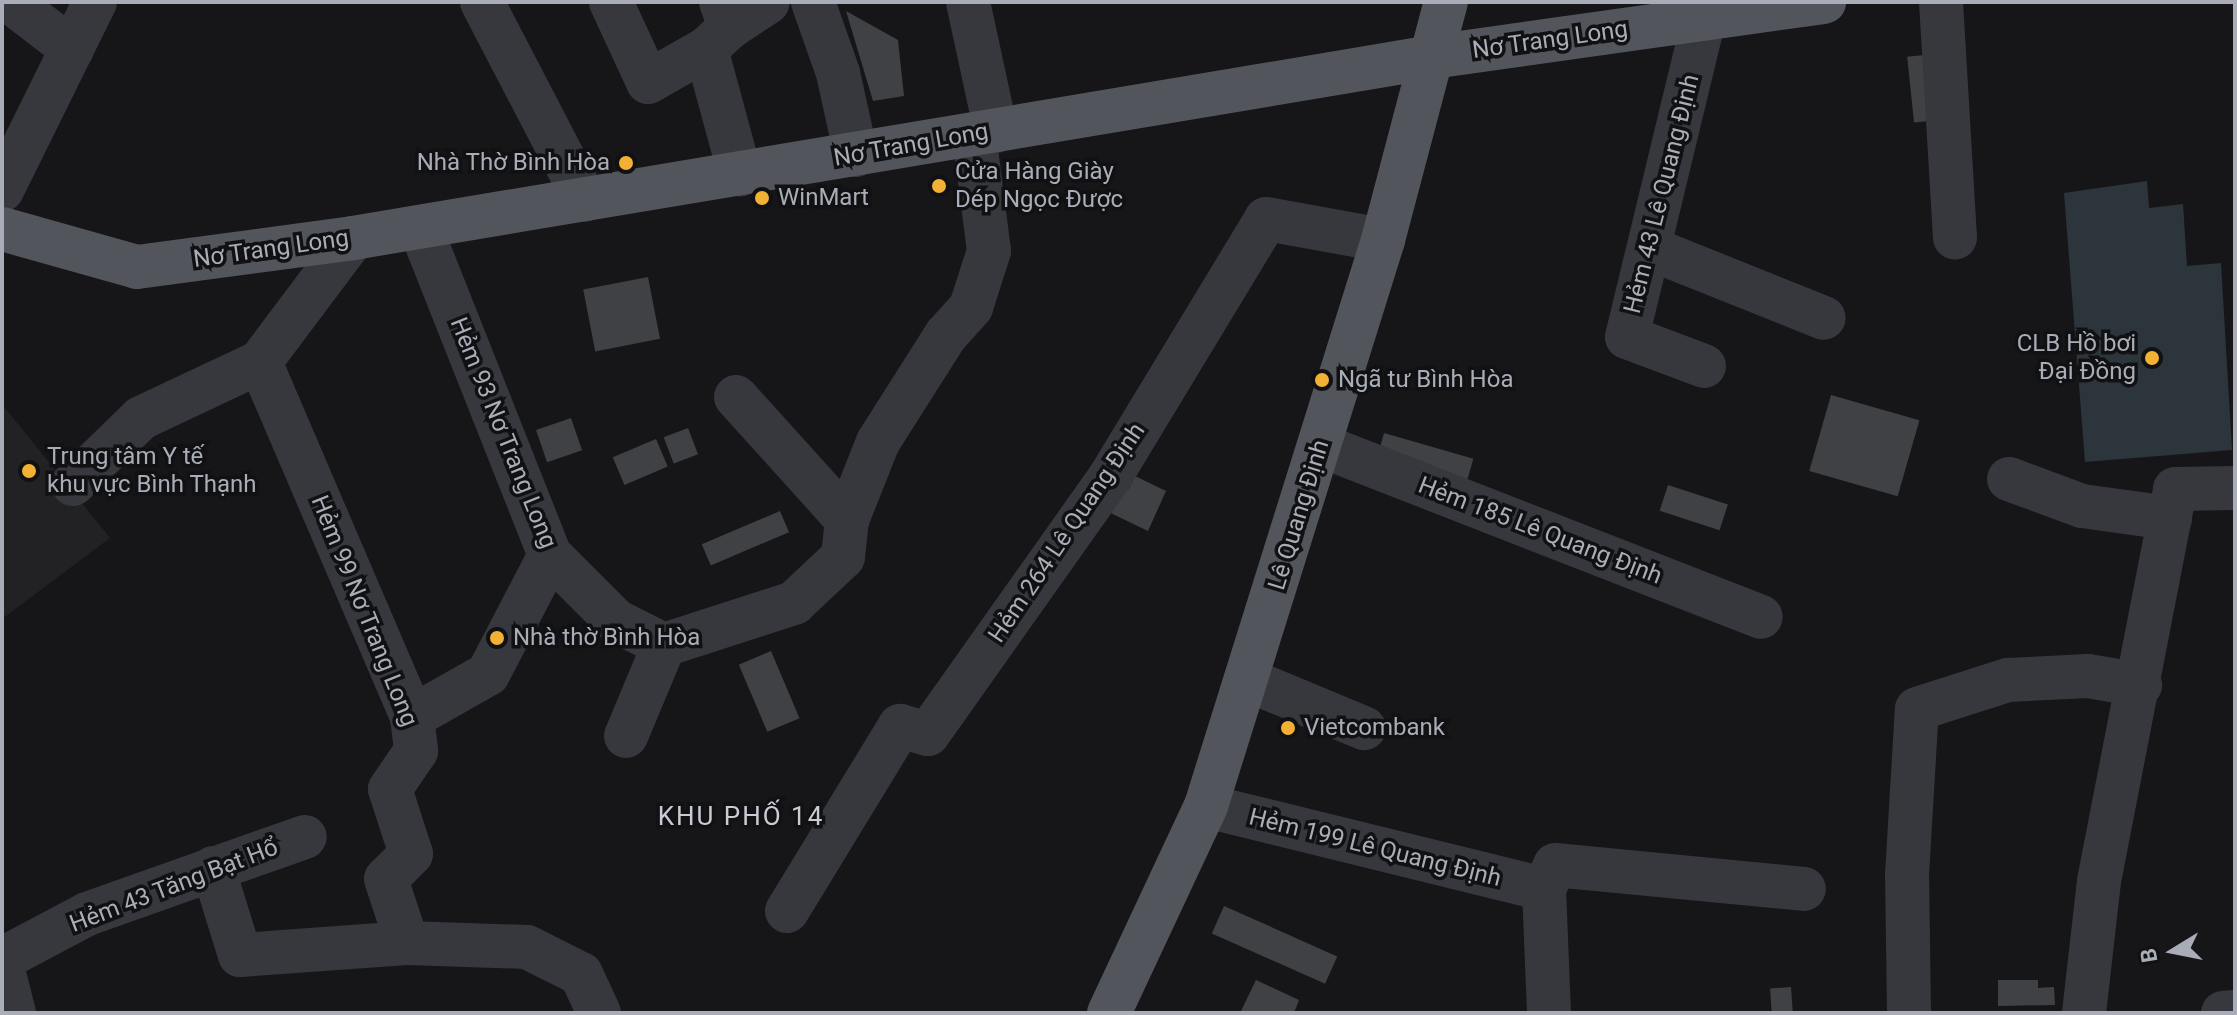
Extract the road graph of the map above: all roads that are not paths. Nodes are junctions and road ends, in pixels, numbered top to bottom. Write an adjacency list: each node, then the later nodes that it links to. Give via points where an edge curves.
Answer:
1 (11, 2): 13 (street)
2 (95, 2): 13 (street)
3 (482, 2): 19 (street)
4 (768, 2): 12 (street)
5 (813, 2): 16 (street, via 838,73)
6 (968, 2): 15 (street)
7 (1446, 2): 14 (main road, Lê Quang Định)
8 (1824, 2): 11 (main road, Nơ Trang Long)
9 (1941, 2): 23 (street)
10 (613, 6): 12 (street, via 648,82)
11 (1704, 19): 14 (main road, Nơ Trang Long); 25 (street, Hẻm 43 Lê Quang Định)
12 (719, 26): 17 (street)
13 (72, 49): 18 (street)
14 (1432, 57): 15 (main road, Nơ Trang Long); 24 (main road, Lê Quang Định)
15 (985, 132): 16 (main road, Nơ Trang Long); 35 (street, via 989,251 971,307 946,335 878,442)
16 (856, 155): 17 (main road, Nơ Trang Long)
17 (740, 174): 19 (main road, Nơ Trang Long)
18 (2, 190)
19 (585, 200): 20 (main road, Nơ Trang Long)
20 (420, 227): 22 (main road, Nơ Trang Long); 36 (street, Hẻm 93 Nơ Trang Long)
21 (2, 229): 22 (main road, Nơ Trang Long, via 137,267)
22 (353, 238): 27 (street)
23 (1955, 238)
24 (1383, 240): 30 (main road, Lê Quang Định); 49 (street, Hẻm 264 Lê Quang Định, via 1266,219 1110,477 928,734 900,726)
25 (1649, 248): 26 (street); 28 (street, Hẻm 43 Lê Quang Định, via 1627,337)
26 (1824, 318)
27 (260, 362): 32 (street, via 141,418); 41 (street, Hẻm 99 Nơ Trang Long)
28 (1704, 366)
29 (736, 397): 35 (street)
30 (1320, 445): 37 (street, Hẻm 185 Lê Quang Định); 39 (main road, Lê Quang Định)
31 (2009, 479): 34 (street, via 2082,506)
32 (73, 484)
33 (2235, 488): 34 (street, via 2175,489)
34 (2170, 518): 40 (street)
35 (847, 520): 38 (street, via 843,557 794,603)
36 (550, 555): 38 (street, Hẻm 93 Nơ Trang Long, via 616,621); 41 (street, via 488,674)
37 (1761, 617)
38 (664, 645): 43 (street)
39 (1246, 679): 42 (street); 44 (main road, Lê Quang Định)
40 (2140, 685): 58 (street, via 2088,676 2008,680 1917,709 1907,875); 59 (street, via 2099,881)
41 (412, 717): 50 (street, Hẻm 99 Nơ Trang Long, via 416,751 390,789 411,854 386,879)
42 (1364, 728)
43 (626, 736)
44 (1206, 806): 47 (street, Hẻm 199 Lê Quang Định); 56 (main road, Lê Quang Định)
45 (305, 837): 46 (street, Hẻm 43 Tăng Bạt Hổ)
46 (213, 868): 50 (street, via 240,955); 51 (street, Hẻm 43 Tăng Bạt Hổ, via 87,914)
47 (1544, 889): 48 (street, via 1555,865); 57 (street)
48 (1804, 889)
49 (787, 911)
50 (407, 943): 55 (street, via 527,947 581,974)
51 (2, 959)
52 (2, 966): 54 (street)
53 (2235, 1012): 60 (street)
54 (14, 1013)
55 (599, 1013)
56 (1109, 1013)
57 (1549, 1013)
58 (1909, 1013)
59 (2084, 1013)
60 (2223, 1013)

